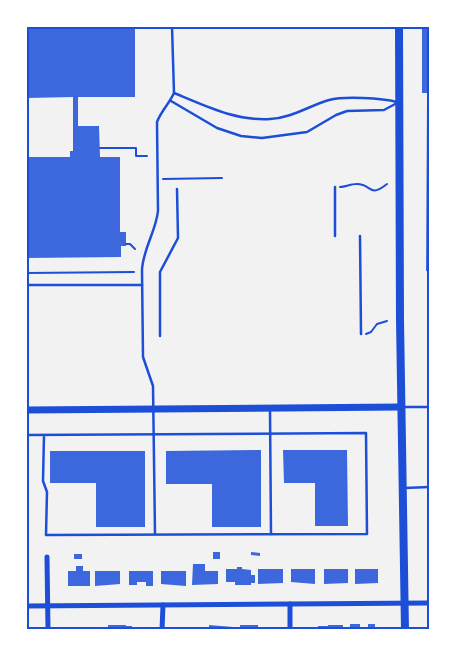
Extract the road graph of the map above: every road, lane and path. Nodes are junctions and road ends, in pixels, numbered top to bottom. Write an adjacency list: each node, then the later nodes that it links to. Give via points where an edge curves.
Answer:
1 (172, 26): 3 (lane)
2 (399, 26): 5 (main road)
3 (174, 93): 4 (lane); 5 (lane, via 220,112 256,119 281,118 333,99 384,99)
4 (171, 102): 5 (lane, via 217,128 241,136 262,138 307,132 347,110 384,110); 9 (lane, via 160,113 157,122)
5 (399, 103): 24 (main road)
6 (100, 148): 7 (path, via 136,148 136,156)
7 (147, 156)
8 (222, 178): 9 (path)
9 (158, 179): 20 (lane, via 158,214 142,263)
10 (387, 184): 11 (path, via 375,191 359,184)
11 (335, 187): 13 (lane)
12 (177, 189): 23 (lane, via 178,238 160,272)
13 (335, 236)
14 (360, 236): 22 (lane)
15 (126, 244): 16 (path)
16 (135, 249)
17 (134, 272): 18 (path)
18 (26, 273)
19 (26, 284): 20 (lane)
20 (142, 284): 28 (lane, via 143,357 152,380)
21 (387, 321): 22 (path, via 376,324 368,334)
22 (361, 334)
23 (160, 336)
24 (401, 407): 25 (lane); 26 (street); 34 (main road)
25 (429, 407)
26 (270, 409): 28 (street); 29 (lane)
27 (26, 410): 28 (street)
28 (153, 410): 32 (lane)
29 (270, 434): 32 (lane); 36 (lane); 36 (lane, via 366,433 367,534)
30 (26, 435): 31 (lane)
31 (44, 435): 32 (lane); 35 (lane, via 46,535)
32 (154, 435): 35 (lane)
33 (429, 487): 34 (lane)
34 (403, 488): 38 (main road)
35 (155, 534): 36 (lane)
36 (271, 534)
37 (48, 557): 41 (street)
38 (405, 603): 39 (street); 40 (street); 47 (main road)
39 (429, 603)
40 (290, 604): 42 (street); 46 (street)
41 (48, 605): 42 (street); 43 (street); 44 (street)
42 (163, 605): 45 (street)
43 (26, 606)
44 (48, 630)
45 (162, 630)
46 (290, 630)
47 (405, 630)

